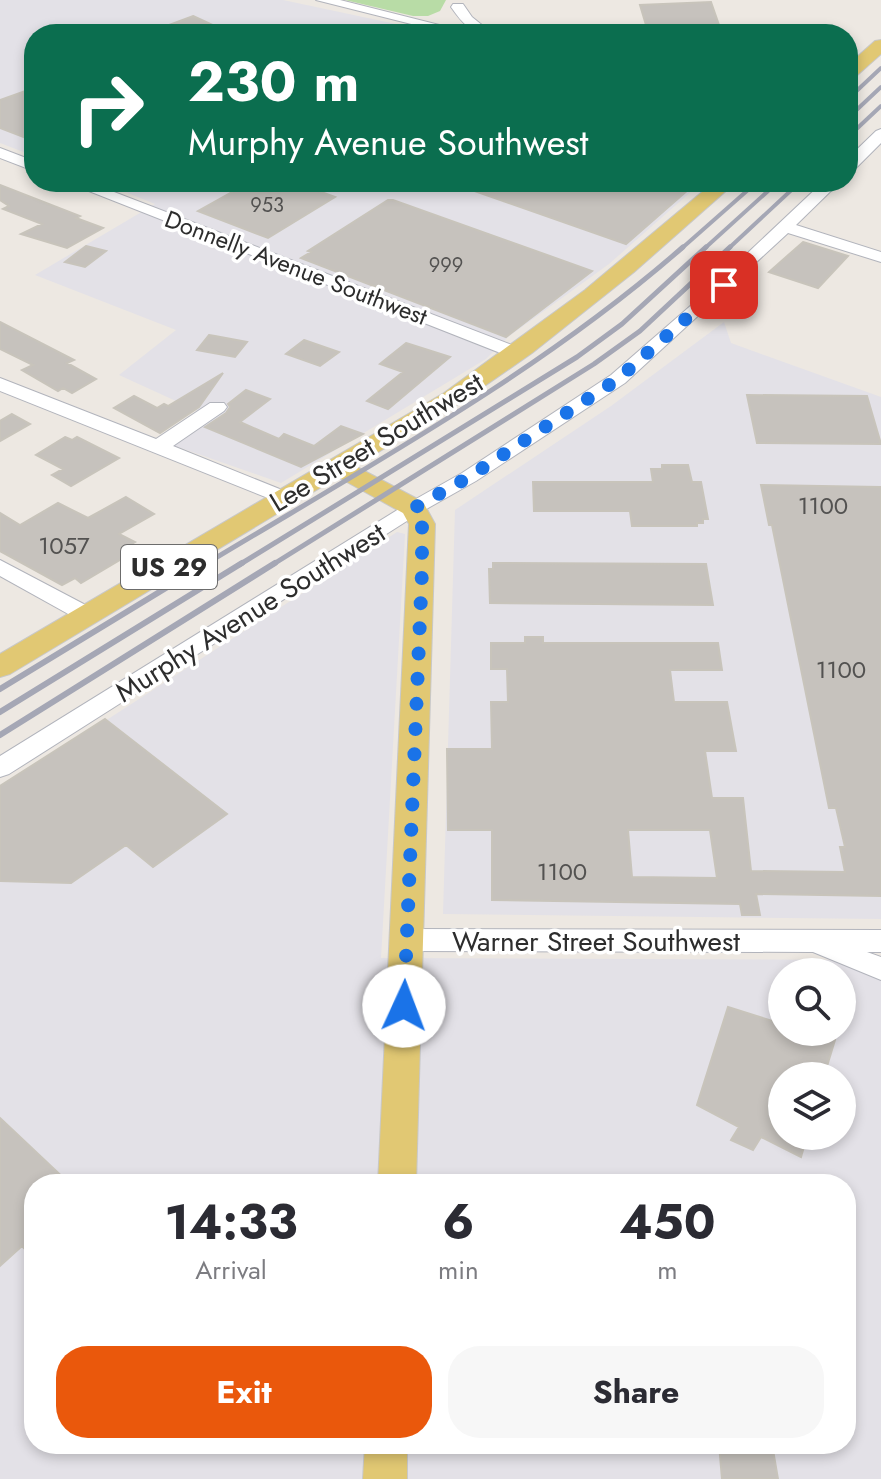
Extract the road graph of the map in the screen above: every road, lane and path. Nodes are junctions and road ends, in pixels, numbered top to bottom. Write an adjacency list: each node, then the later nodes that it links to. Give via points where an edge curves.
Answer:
1 (323, 0): 3 (street)
2 (458, 3): 4 (street, via 455,14); 5 (street)
3 (428, 24)
4 (440, 24)
5 (472, 24)
6 (881, 45): 7 (main road)
7 (858, 65)
8 (881, 134): 10 (street)
9 (0, 153): 11 (street)
10 (858, 157)
11 (24, 162)
12 (100, 192): 17 (street, Donnelly Avenue Southwest)
13 (715, 192): 17 (main road, Lee Street Southwest / US 29)
14 (822, 192): 15 (street, Murphy Avenue Southwest)
15 (786, 227): 16 (street); 23 (street, Murphy Avenue Southwest, via 618,379)
16 (881, 257)
17 (519, 354): 21 (main road, Lee Street Southwest / US 29)
18 (0, 384): 20 (street)
19 (217, 407): 20 (street)
20 (158, 447): 22 (street)
21 (338, 467): 22 (main road, Lee Street Southwest / US 29); 23 (main road)
22 (285, 498): 25 (main road, Lee Street Southwest / US 29)
23 (414, 508): 27 (street, Murphy Avenue Southwest); 28 (main road, via 422,524 422,571)
24 (0, 567): 25 (street)
25 (87, 615): 26 (main road, Lee Street Southwest / US 29)
26 (0, 667)
27 (0, 768)
28 (407, 940): 29 (street, Warner Street Southwest); 32 (main road)
29 (812, 941): 30 (street, Warner Street Southwest); 31 (street)
30 (881, 941)
31 (881, 969)
32 (397, 1174)
33 (386, 1454): 34 (main road)
34 (385, 1479)

